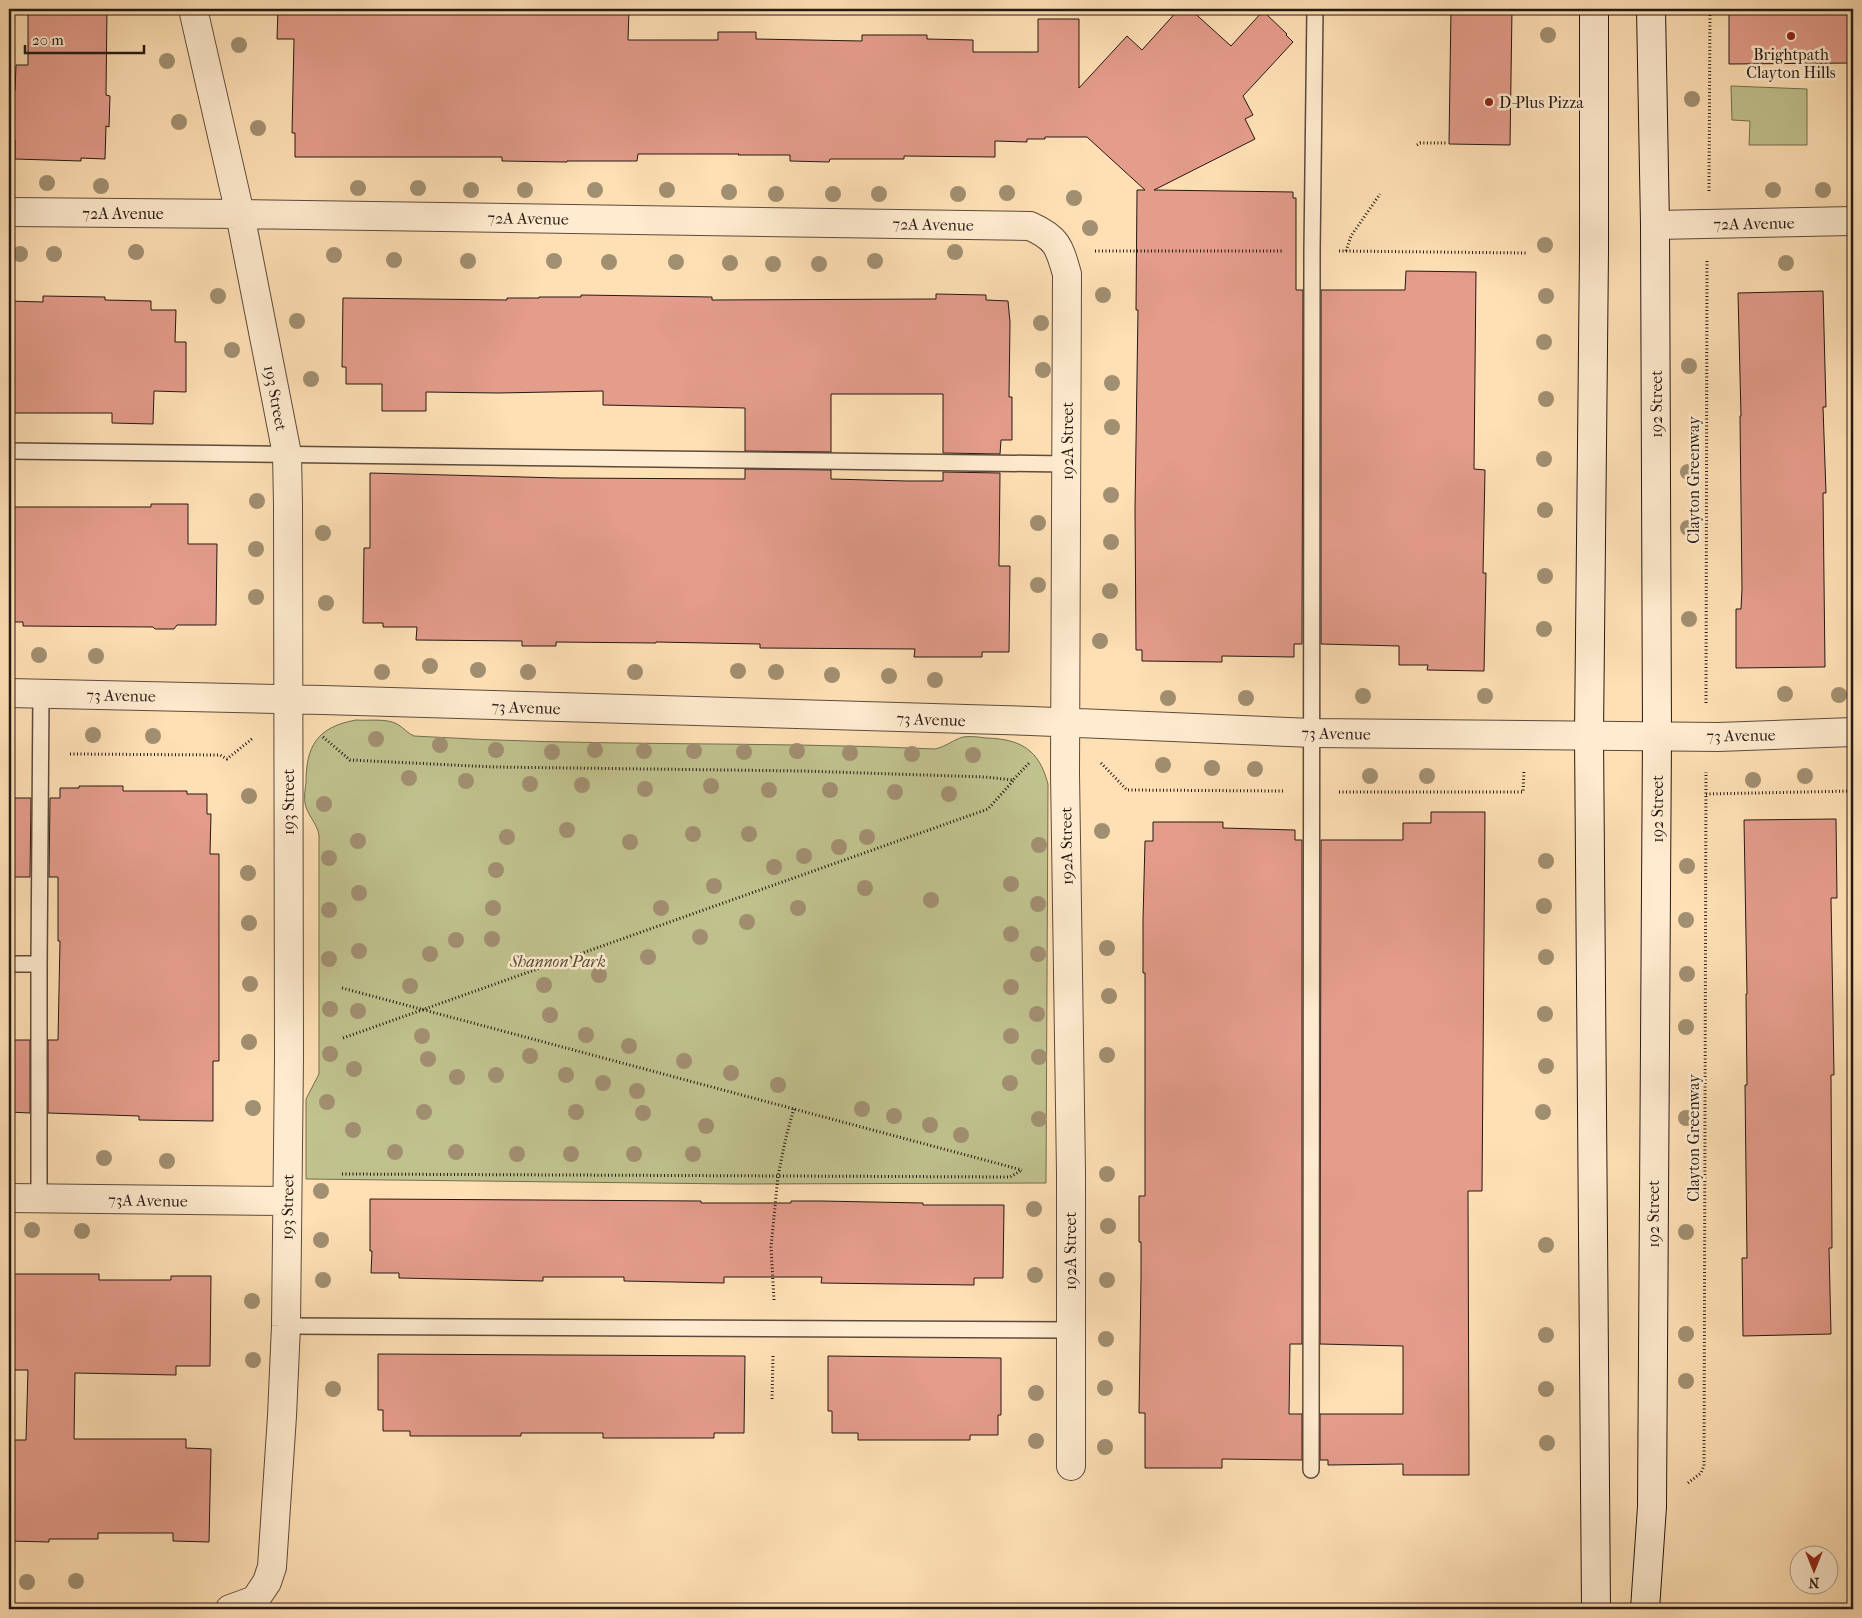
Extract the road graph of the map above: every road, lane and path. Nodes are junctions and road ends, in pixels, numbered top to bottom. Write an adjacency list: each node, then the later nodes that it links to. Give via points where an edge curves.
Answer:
1 (193, 9): 11 (street, 193 Street)
2 (1315, 9): 30 (lane)
3 (1594, 9): 32 (street)
4 (1650, 9): 13 (street, 192 Street)
5 (1710, 9): 8 (path)
6 (1447, 143): 7 (path)
7 (1417, 145)
8 (1709, 188)
9 (1380, 194): 18 (path, via 1351,236)
10 (9, 212): 11 (street, 72A Avenue)
11 (240, 214): 14 (street, 72A Avenue, via 1002,225 1030,226); 22 (street, 193 Street)
12 (1853, 222): 13 (street, 72A Avenue)
13 (1655, 225): 33 (street, 192 Street)
14 (1045, 233): 23 (street, 192A Street, via 1056,243 1067,274)
15 (1091, 252): 16 (path)
16 (1287, 252)
17 (1336, 252): 18 (path)
18 (1346, 252): 19 (path)
19 (1526, 253)
20 (1706, 264): 26 (path, Clayton Greenway)
21 (9, 452): 22 (lane)
22 (287, 454): 23 (lane); 27 (street, 193 Street)
23 (1067, 464): 28 (street, 192A Street)
24 (9, 693): 25 (street, 73 Avenue)
25 (41, 694): 27 (street, 73 Avenue); 35 (lane)
26 (1706, 696)
27 (288, 700): 28 (street, 73 Avenue); 51 (street, 193 Street)
28 (1066, 723): 30 (street, 73 Avenue); 54 (street, 192A Street)
29 (1853, 732): 33 (street, 73 Avenue)
30 (1313, 733): 32 (street, 73 Avenue); 58 (lane)
31 (257, 735): 35 (path, via 227,758 220,755)
32 (1589, 735): 33 (street, 73 Avenue); 61 (street)
33 (1657, 736): 62 (street, 192 Street, via 1652,1508)
34 (323, 737): 37 (path, via 350,760 494,767 803,771)
35 (40, 753): 42 (lane)
36 (1031, 761): 37 (path)
37 (1013, 780): 44 (path, via 988,809)
38 (1706, 780): 40 (path, Clayton Greenway)
39 (1853, 791): 40 (path)
40 (1706, 794): 59 (path, Clayton Greenway, via 1704,1466 1697,1477)
41 (9, 964): 42 (lane)
42 (38, 964): 50 (lane)
43 (342, 988): 44 (path)
44 (424, 1010): 45 (path); 46 (path)
45 (343, 1038)
46 (794, 1108): 48 (path); 48 (path, via 1022,1170 1010,1177)
47 (342, 1174): 48 (path)
48 (778, 1176): 52 (path, via 770,1247)
49 (9, 1198): 50 (street, 73A Avenue)
50 (39, 1199): 51 (street, 73A Avenue)
51 (287, 1201): 53 (street, 193 Street)
52 (774, 1309)
53 (286, 1326): 54 (lane); 60 (street, 193 Street, via 272,1567 255,1600)
54 (1070, 1330): 57 (street, 192A Street)
55 (773, 1348): 56 (path)
56 (772, 1399)
57 (1071, 1466)
58 (1311, 1470)
59 (1683, 1487)
60 (230, 1609)
61 (1596, 1609)
62 (1645, 1609)

